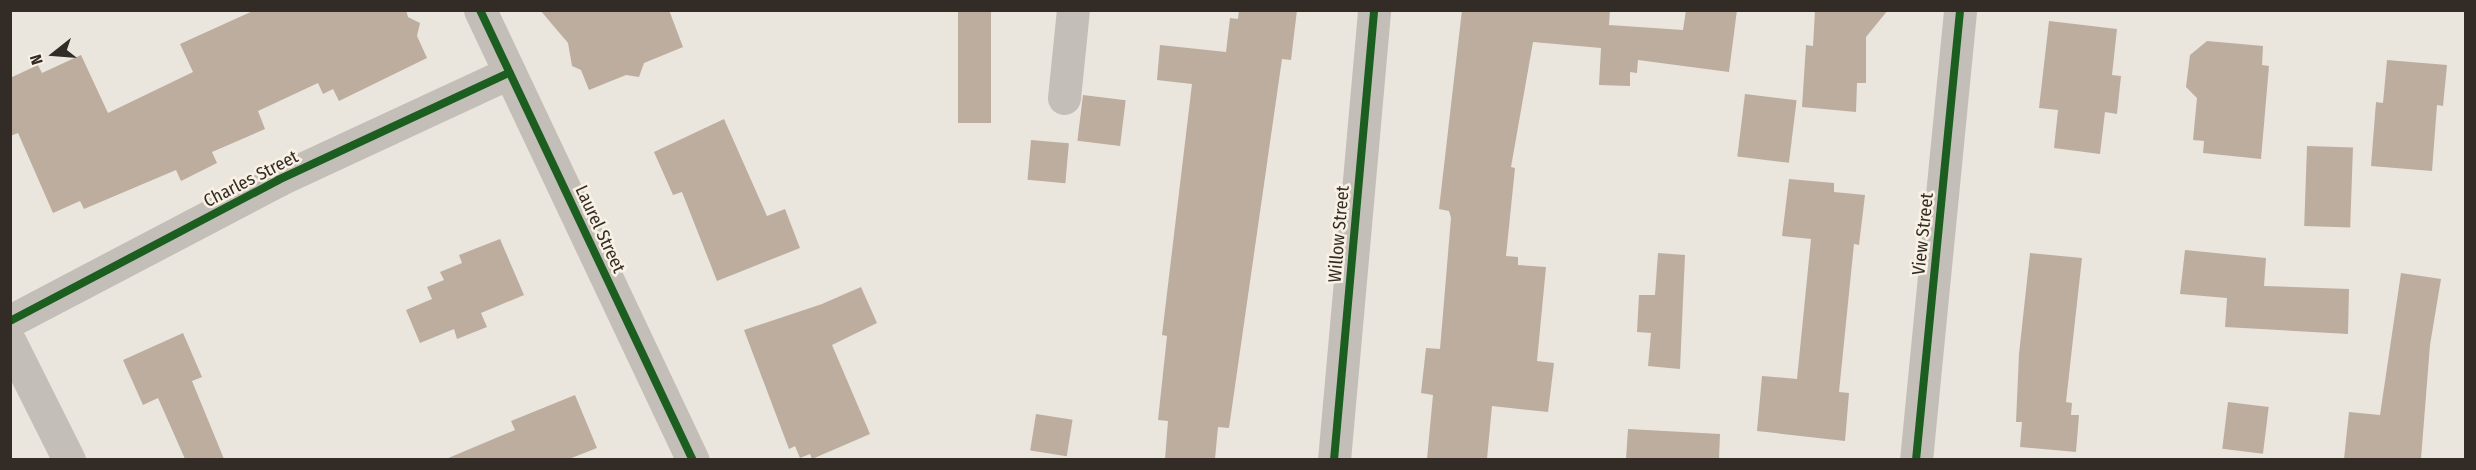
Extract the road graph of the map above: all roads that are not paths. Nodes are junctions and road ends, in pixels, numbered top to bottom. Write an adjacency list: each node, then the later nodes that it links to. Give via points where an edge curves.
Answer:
1 (480, 10): 5 (street, Laurel Street)
2 (1073, 10): 6 (street)
3 (1374, 10): 11 (street, Willow Street)
4 (1960, 10): 12 (street, View Street)
5 (509, 73): 7 (street, Charles Street, via 278,180); 10 (street, Laurel Street)
6 (1064, 98)
7 (10, 321)
8 (10, 342): 9 (street)
9 (69, 459)
10 (693, 459)
11 (1334, 459)
12 (1916, 459)

